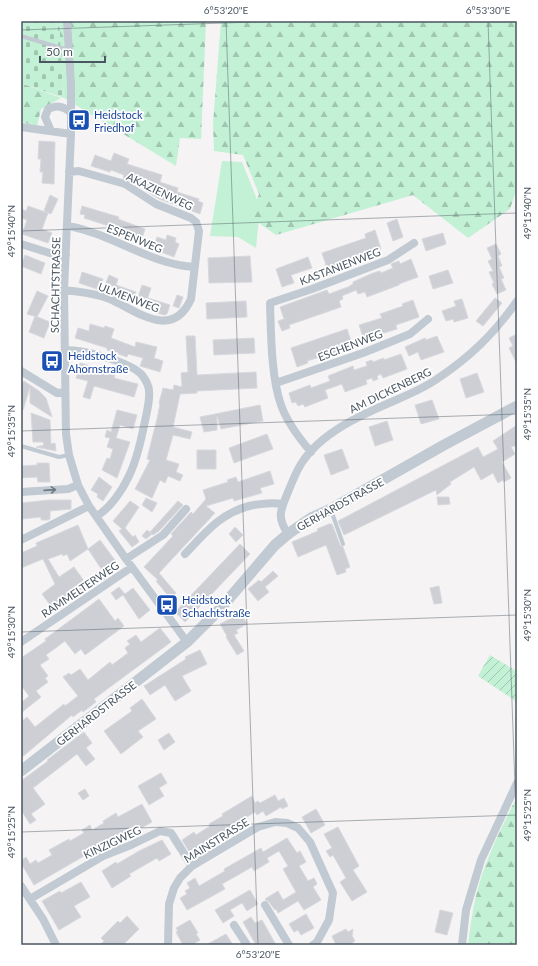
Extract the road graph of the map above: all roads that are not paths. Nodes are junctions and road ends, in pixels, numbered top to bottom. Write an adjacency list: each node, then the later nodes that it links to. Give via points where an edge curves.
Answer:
1 (67, 21): 3 (street, SCHACHTSTRASSE)
2 (21, 36): 3 (lane)
3 (68, 50): 4 (street, SCHACHTSTRASSE)
4 (70, 112): 6 (street, via 61,106 48,109 45,117); 7 (street, SCHACHTSTRASSE)
5 (21, 127): 6 (street)
6 (51, 132): 7 (street)
7 (71, 134): 8 (street, SCHACHTSTRASSE)
8 (69, 172): 9 (street, SCHACHTSTRASSE); 13 (street, AKAZIENWEG, via 79,171 124,184 156,204 191,218 196,222 199,231)
9 (67, 226): 12 (street, SCHACHTSTRASSE); 13 (street, ESPENWEG, via 76,226 162,261)
10 (414, 243): 19 (street, KASTANIENWEG, via 388,260 270,303)
11 (21, 244): 12 (street)
12 (66, 256): 14 (street, SCHACHTSTRASSE)
13 (194, 267): 14 (street, ULMENWEG, via 191,299 186,310 175,318 162,321 147,318 103,297)
14 (64, 290): 17 (street, SCHACHTSTRASSE)
15 (517, 302): 23 (street, AM DICKENBERG, via 489,337 442,376 346,423)
16 (428, 319): 19 (street, ESCHENWEG, via 410,334)
17 (65, 350): 20 (street, SCHACHTSTRASSE); 31 (street, via 74,350 130,366 142,375 148,385 149,403 138,451 129,476 105,511)
18 (21, 371): 20 (street, via 57,392)
19 (276, 383): 23 (street, via 284,413)
20 (65, 392): 24 (street, SCHACHTSTRASSE)
21 (517, 406): 30 (street, GERHARDSTRASSE)
22 (21, 446): 24 (lane, via 59,457)
23 (311, 452): 27 (street, AM DICKENBERG, via 301,464)
24 (69, 455): 25 (street, SCHACHTSTRASSE)
25 (78, 485): 26 (street, one-way to 25, via 68,489); 28 (street, SCHACHTSTRASSE)
26 (21, 492)
27 (284, 504): 32 (street, AM DICKENBERG, via 280,518); 35 (street, via 264,503 230,513 211,526)
28 (90, 506): 31 (street, SCHACHTSTRASSE); 33 (street)
29 (186, 509): 36 (street, via 162,535)
30 (331, 509): 32 (street, GERHARDSTRASSE, via 311,518); 34 (lane)
31 (97, 516): 36 (street, SCHACHTSTRASSE)
32 (288, 534): 39 (street, GERHARDSTRASSE)
33 (21, 540)
34 (343, 544)
35 (186, 554)
36 (126, 558): 37 (street, SCHACHTSTRASSE)
37 (132, 567): 38 (street, RAMMELTERWEG); 39 (street, SCHACHTSTRASSE)
38 (21, 642)
39 (187, 642): 40 (street, GERHARDSTRASSE)
40 (21, 771)
41 (517, 783): 53 (street, via 480,860 466,910)
42 (192, 866): 44 (street, KINZIGWEG, via 171,832 160,831 103,856); 49 (street, MAINSTRASSE, via 180,878 169,904); 52 (street, MAINSTRASSE, via 258,827 275,822 287,823 298,828 310,842 333,893 329,920)
43 (21, 886): 44 (street)
44 (30, 899): 47 (street)
45 (265, 905): 51 (street)
46 (234, 925): 50 (street)
47 (55, 942): 48 (street)
48 (46, 945)
49 (168, 945)
50 (247, 945)
51 (289, 945)
52 (313, 945)
53 (462, 945)

